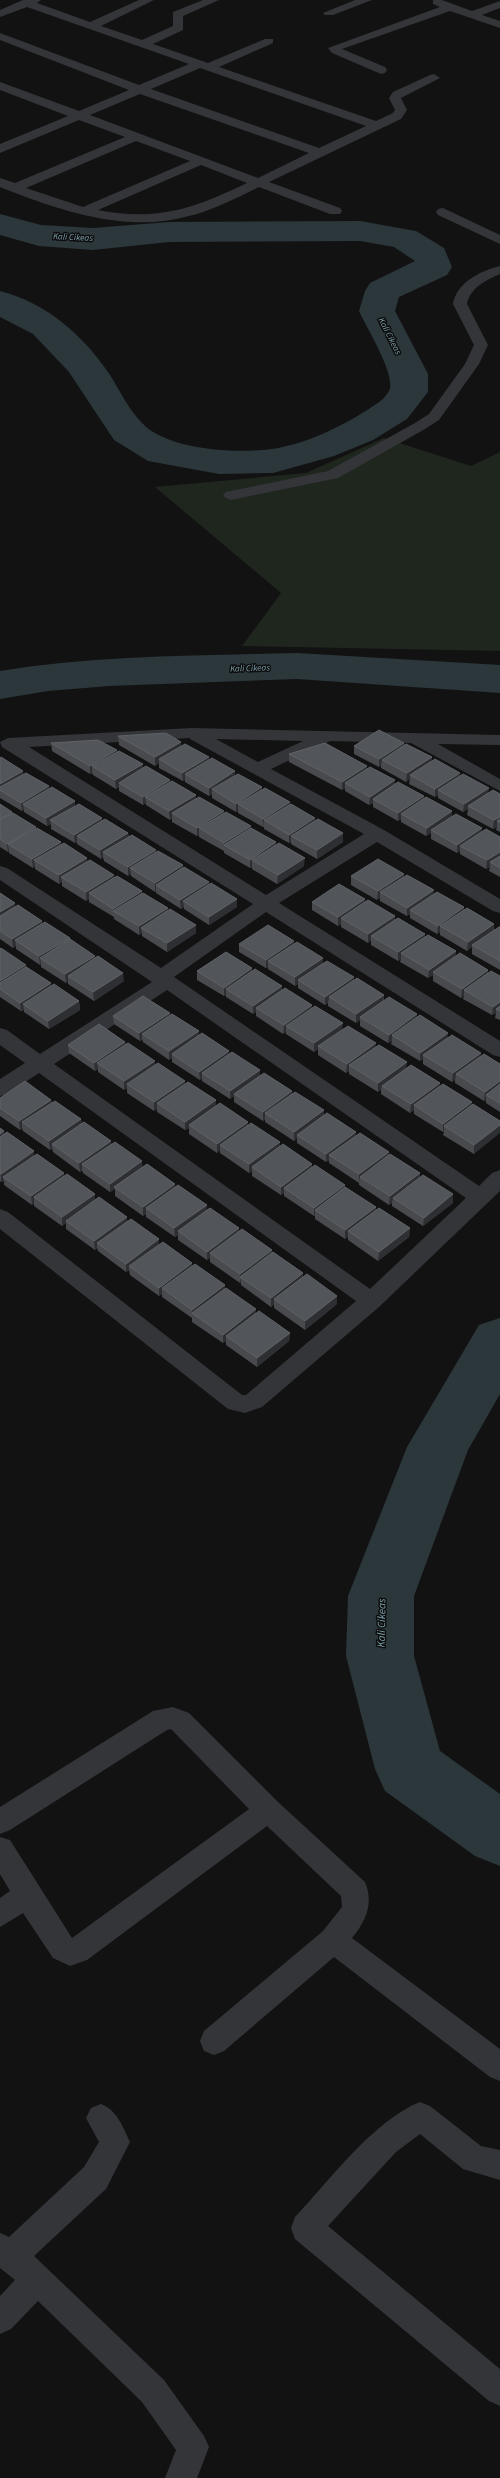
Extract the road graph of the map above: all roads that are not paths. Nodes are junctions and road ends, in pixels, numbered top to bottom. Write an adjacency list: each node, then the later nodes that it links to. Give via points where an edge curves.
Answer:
1 (148, 0): 13 (street)
2 (214, 0): 16 (street, via 177,14 180,28)
3 (366, 0): 10 (street)
4 (431, 0): 8 (street)
5 (483, 0): 8 (street)
6 (30, 2): 9 (street); 13 (street)
7 (500, 4): 11 (street)
8 (455, 9): 11 (street); 18 (street, via 334,48)
9 (0, 14)
10 (329, 14)
11 (471, 15): 12 (street)
12 (500, 25)
13 (90, 26): 16 (street)
14 (0, 36): 21 (street)
15 (269, 41): 17 (street)
16 (143, 44): 17 (street)
17 (204, 65): 21 (street); 25 (street)
18 (381, 70)
19 (434, 78): 25 (street, via 397,95 395,98 401,113)
20 (0, 86): 22 (street)
21 (138, 89): 24 (street); 28 (street)
22 (17, 93): 23 (street); 24 (street)
23 (0, 101)
24 (76, 116): 26 (street); 27 (street)
25 (377, 126): 28 (street)
26 (135, 137): 29 (street); 32 (street)
27 (0, 149)
28 (320, 153): 31 (street)
29 (201, 161): 31 (street); 33 (street)
30 (0, 182): 32 (street)
31 (258, 182): 33 (street, via 211,205 182,215 138,219); 34 (street)
32 (15, 188): 33 (street)
33 (84, 211)
34 (335, 211)
35 (443, 212): 36 (street)
36 (500, 240)
37 (500, 270): 38 (street, via 485,276 461,296 460,304 481,345 472,364 434,417 333,475)
38 (231, 495)
39 (192, 733): 40 (street); 43 (street); 44 (street)
40 (328, 735): 41 (street); 44 (street)
41 (415, 738): 42 (street); 45 (street)
42 (500, 740)
43 (5, 744): 48 (street)
44 (259, 768): 46 (street)
45 (500, 786)
46 (378, 834): 48 (street); 49 (street)
47 (0, 872): 50 (street)
48 (266, 903): 50 (street); 52 (street)
49 (500, 907)
50 (161, 977): 53 (street, via 163,984); 56 (street)
51 (0, 1035): 53 (street)
52 (500, 1050)
53 (40, 1064): 54 (street); 58 (street)
54 (0, 1089)
55 (500, 1178): 56 (street)
56 (480, 1197): 58 (street)
57 (0, 1217): 58 (street, via 236,1403 254,1401)
58 (370, 1301)
59 (268, 1810): 60 (street, via 180,1721 173,1718 162,1719); 62 (street, via 77,1951 70,1953 63,1949); 64 (street, via 355,1891 356,1907 350,1920)
60 (0, 1822)
61 (0, 1849): 62 (street)
62 (27, 1894): 63 (street)
63 (0, 1914)
64 (333, 1940): 65 (street); 66 (street)
65 (214, 2041)
66 (500, 2067)
67 (101, 2118): 69 (street, via 115,2142 95,2178)
68 (500, 2165): 72 (street, via 474,2159 420,2116 385,2142 306,2228)
69 (5, 2252): 70 (street)
70 (38, 2279): 71 (street); 73 (street, via 153,2391 193,2447)
71 (0, 2318)
72 (500, 2390)
73 (181, 2478)

